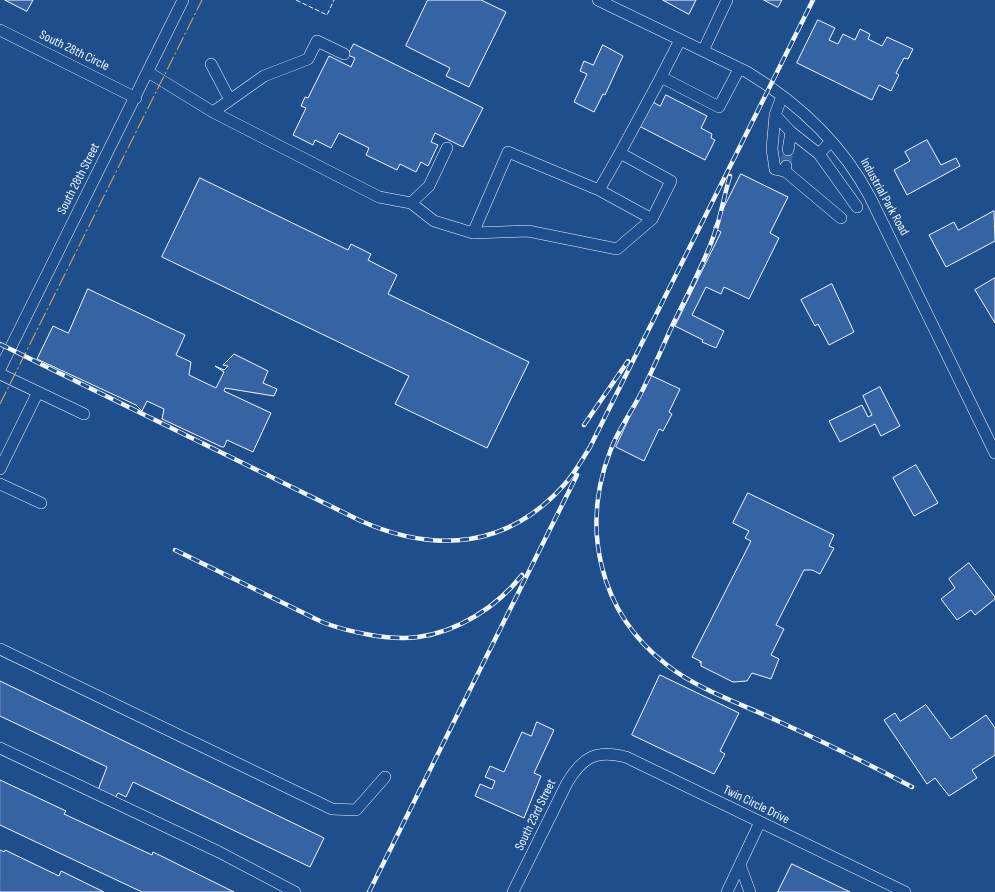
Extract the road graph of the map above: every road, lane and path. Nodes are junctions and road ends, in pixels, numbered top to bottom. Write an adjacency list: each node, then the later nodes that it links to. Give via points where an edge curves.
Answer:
1 (183, 0): 10 (street, South 28th Street)
2 (598, 0): 5 (street, Industrial Park Road)
3 (727, 0): 6 (street)
4 (0, 30): 13 (street, South 28th Circle)
5 (680, 40): 6 (street, Industrial Park Road); 11 (street)
6 (702, 51): 9 (street, Industrial Park Road)
7 (344, 54): 14 (street, via 317,41 308,58 264,76)
8 (211, 64): 14 (street)
9 (740, 69): 11 (street, via 719,107); 12 (street, Industrial Park Road)
10 (148, 72): 13 (street, South 28th Street); 15 (street)
11 (661, 77): 21 (street)
12 (782, 96): 16 (street); 18 (street, Industrial Park Road, via 812,120)
13 (136, 98): 29 (street, South 28th Street)
14 (230, 100): 15 (street)
15 (212, 112): 24 (street, via 379,197)
16 (775, 115): 17 (street); 26 (street, via 772,149 774,169 785,169)
17 (791, 132): 20 (street); 22 (street)
18 (831, 140): 22 (street); 33 (street, Industrial Park Road, via 860,177)
19 (447, 148): 24 (street, via 429,186)
20 (788, 150)
21 (620, 153): 23 (street); 27 (street, via 670,181)
22 (819, 154): 25 (street)
23 (599, 190): 27 (street); 28 (street, via 508,152)
24 (411, 203): 28 (street, via 434,221)
25 (857, 207)
26 (841, 218)
27 (652, 219): 28 (street, via 617,249 528,231)
28 (473, 233)
29 (0, 369)
30 (0, 374): 31 (street)
31 (38, 392): 32 (street); 34 (street)
32 (84, 414)
33 (995, 453)
34 (0, 469)
35 (0, 484): 36 (street)
36 (41, 504)
37 (0, 648): 40 (street, via 332,809 356,810)
38 (0, 748): 43 (street, via 219,852)
39 (592, 757): 41 (street, Twin Circle Drive, via 615,754 626,757); 44 (street, South 23rd Street, via 577,766 567,783)
40 (384, 776)
41 (760, 822): 42 (street); 47 (street, Twin Circle Drive)
42 (740, 865): 45 (street); 46 (street)
43 (295, 892)
44 (513, 892)
45 (727, 892)
46 (750, 892)
47 (905, 892)

